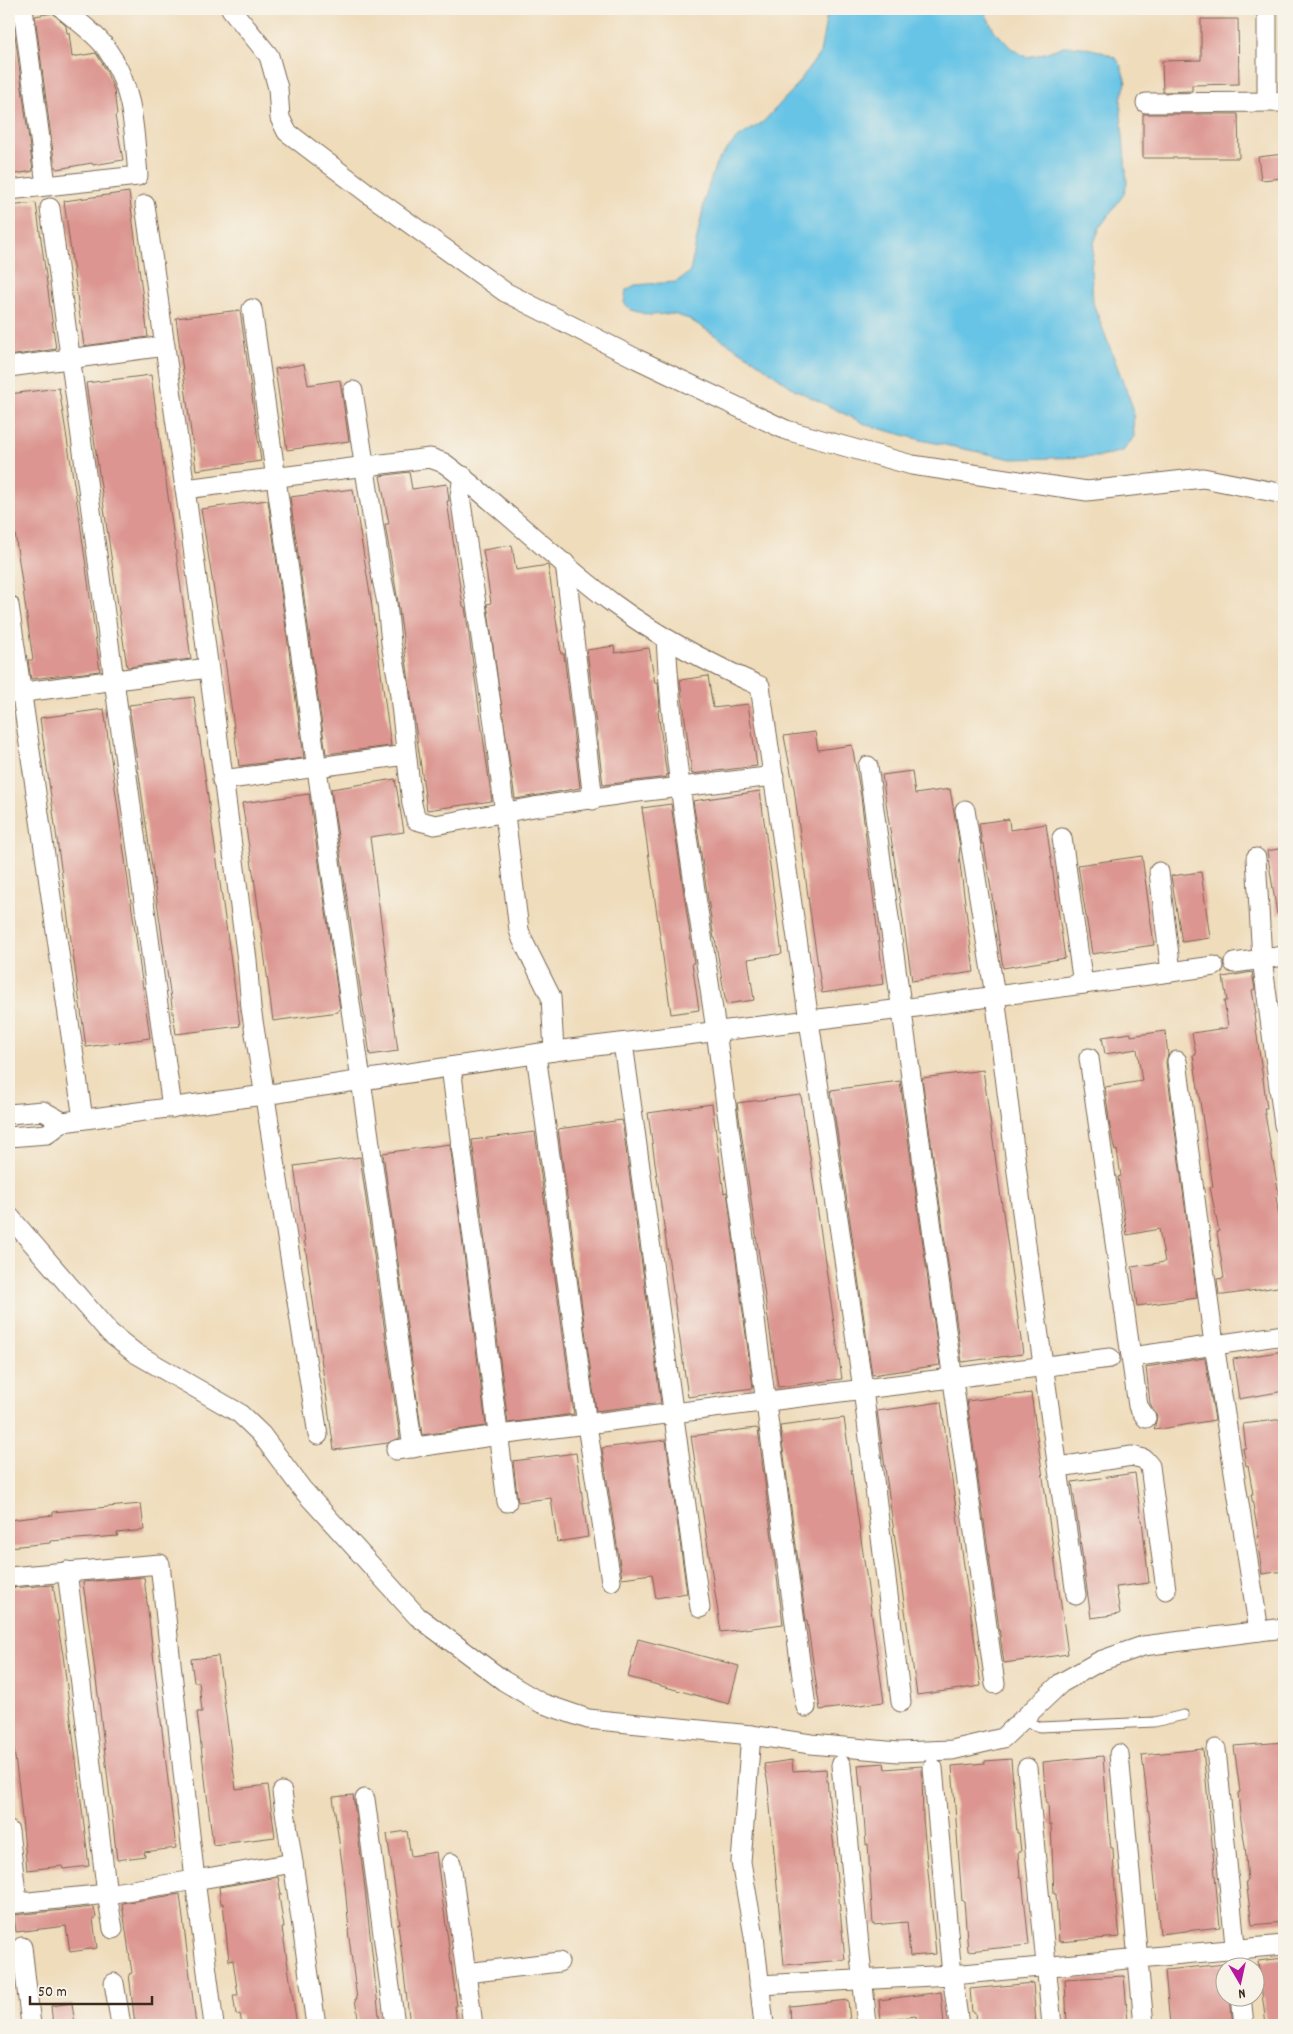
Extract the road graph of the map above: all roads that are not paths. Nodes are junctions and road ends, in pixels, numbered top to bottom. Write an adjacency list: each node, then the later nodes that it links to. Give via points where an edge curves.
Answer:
1 (23, 9): 7 (street)
2 (63, 9): 7 (street, via 104,46 126,83 134,118 138,176)
3 (231, 9): 20 (street, via 270,56 278,88 280,118 287,132 505,292 786,430 912,465 1087,491 1203,478)
4 (1267, 9): 5 (street)
5 (1276, 102): 6 (street)
6 (1146, 103)
7 (46, 185): 8 (street)
8 (9, 190)
9 (145, 205): 12 (street)
10 (50, 208): 13 (street)
11 (252, 309): 18 (street)
12 (165, 346): 13 (street); 19 (street)
13 (70, 359): 14 (street); 25 (street)
14 (9, 367)
15 (353, 391): 16 (street)
16 (365, 466): 17 (street, via 430,458); 18 (street); 27 (street, via 389,612)
17 (463, 476): 21 (street); 35 (street, via 460,496)
18 (276, 477): 19 (street); 28 (street)
19 (184, 489): 24 (street)
20 (1284, 494)
21 (564, 563): 23 (street, via 613,603); 33 (street)
22 (9, 606): 26 (street)
23 (666, 639): 30 (street, via 760,686); 32 (street, via 669,700)
24 (208, 668): 25 (street); 31 (street)
25 (114, 681): 26 (street); 56 (street)
26 (15, 693): 58 (street)
27 (406, 755): 28 (street); 35 (street, via 416,820 435,824)
28 (315, 766): 31 (street); 54 (street)
29 (868, 766): 46 (street)
30 (774, 776): 32 (street); 47 (street)
31 (222, 780): 55 (street)
32 (680, 788): 33 (street); 48 (street)
33 (593, 800): 35 (street)
34 (966, 810): 45 (street)
35 (504, 813): 50 (street, via 519,930 551,997)
36 (1062, 838): 44 (street)
37 (1256, 858): 40 (street)
38 (1159, 872): 43 (street)
39 (1284, 956): 40 (street)
40 (1262, 959): 41 (street); 60 (street)
41 (1234, 963)
42 (1214, 966): 43 (street)
43 (1171, 972): 44 (street)
44 (1083, 984): 45 (street)
45 (995, 996): 46 (street); 67 (street)
46 (902, 1009): 47 (street); 68 (street)
47 (809, 1020): 48 (street); 69 (street)
48 (716, 1032): 49 (street); 70 (street)
49 (623, 1042): 50 (street); 71 (street)
50 (545, 1052): 53 (street); 73 (street)
51 (1089, 1058): 65 (street)
52 (1177, 1061): 64 (street)
53 (450, 1067): 54 (street); 75 (street)
54 (362, 1081): 55 (street); 75 (street, via 404,1449)
55 (264, 1095): 56 (street); 74 (street)
56 (172, 1108): 58 (street)
57 (9, 1114): 59 (street, via 43,1111)
58 (83, 1119): 59 (street)
59 (63, 1122): 61 (street, via 47,1134)
60 (1284, 1125)
61 (9, 1137)
62 (9, 1216): 91 (street, via 110,1333 135,1353 239,1414 261,1434 302,1489 417,1616 504,1681 541,1703 588,1720)
63 (1284, 1335): 64 (street)
64 (1214, 1344): 65 (street); 85 (street)
65 (1132, 1357): 72 (street, via 1138,1406)
66 (1110, 1358): 67 (street)
67 (1044, 1366): 68 (street); 76 (street)
68 (953, 1377): 69 (street); 86 (street)
69 (863, 1389): 70 (street); 87 (street)
70 (764, 1402): 71 (street); 88 (street)
71 (673, 1413): 73 (street); 83 (street)
72 (1146, 1418)
73 (587, 1425): 75 (street); 80 (street)
74 (318, 1435)
75 (499, 1435): 77 (street)
76 (1059, 1466): 81 (street, via 1132,1456 1144,1459 1150,1466); 82 (street)
77 (508, 1502)
78 (67, 1571): 79 (street); 102 (street, via 160,1564); 103 (street)
79 (9, 1577)
80 (611, 1581)
81 (1166, 1590)
82 (1076, 1595)
83 (700, 1608)
84 (1284, 1628): 85 (street)
85 (1259, 1630): 90 (street, via 1143,1646 1100,1661 1061,1683)
86 (995, 1684)
87 (901, 1702)
88 (806, 1707)
89 (1184, 1715): 90 (lane, via 1154,1722 1040,1727)
90 (1021, 1720): 91 (street, via 1002,1738 952,1750 898,1752)
91 (751, 1735): 118 (street, via 741,1862)
92 (1216, 1748): 108 (street)
93 (1119, 1754): 111 (street)
94 (841, 1765): 116 (street)
95 (933, 1768): 115 (street)
96 (1027, 1768): 113 (street)
97 (282, 1792): 100 (street)
98 (365, 1798): 124 (street)
99 (9, 1831): 104 (street)
100 (292, 1863): 102 (street); 123 (street)
101 (451, 1863): 114 (street)
102 (195, 1880): 103 (street); 122 (street)
103 (107, 1894): 104 (street); 105 (street)
104 (13, 1903)
105 (113, 1929)
106 (22, 1946): 120 (street)
107 (1284, 1946): 109 (street)
108 (1236, 1956)
109 (1244, 1956)
110 (1216, 1958): 111 (street)
111 (1138, 1959): 113 (street); 130 (street)
112 (559, 1962): 114 (street)
113 (1047, 1965): 115 (street); 129 (street)
114 (466, 1974): 125 (street)
115 (952, 1975): 116 (street); 128 (street)
116 (861, 1978): 118 (street); 127 (street)
117 (114, 1983): 121 (street)
118 (760, 1985): 126 (street)
119 (1242, 2006): 131 (street)
120 (31, 2025)
121 (121, 2025)
122 (214, 2025)
123 (316, 2025)
124 (395, 2025)
125 (473, 2025)
126 (764, 2025)
127 (867, 2025)
128 (959, 2025)
129 (1052, 2025)
130 (1144, 2025)
131 (1244, 2025)

